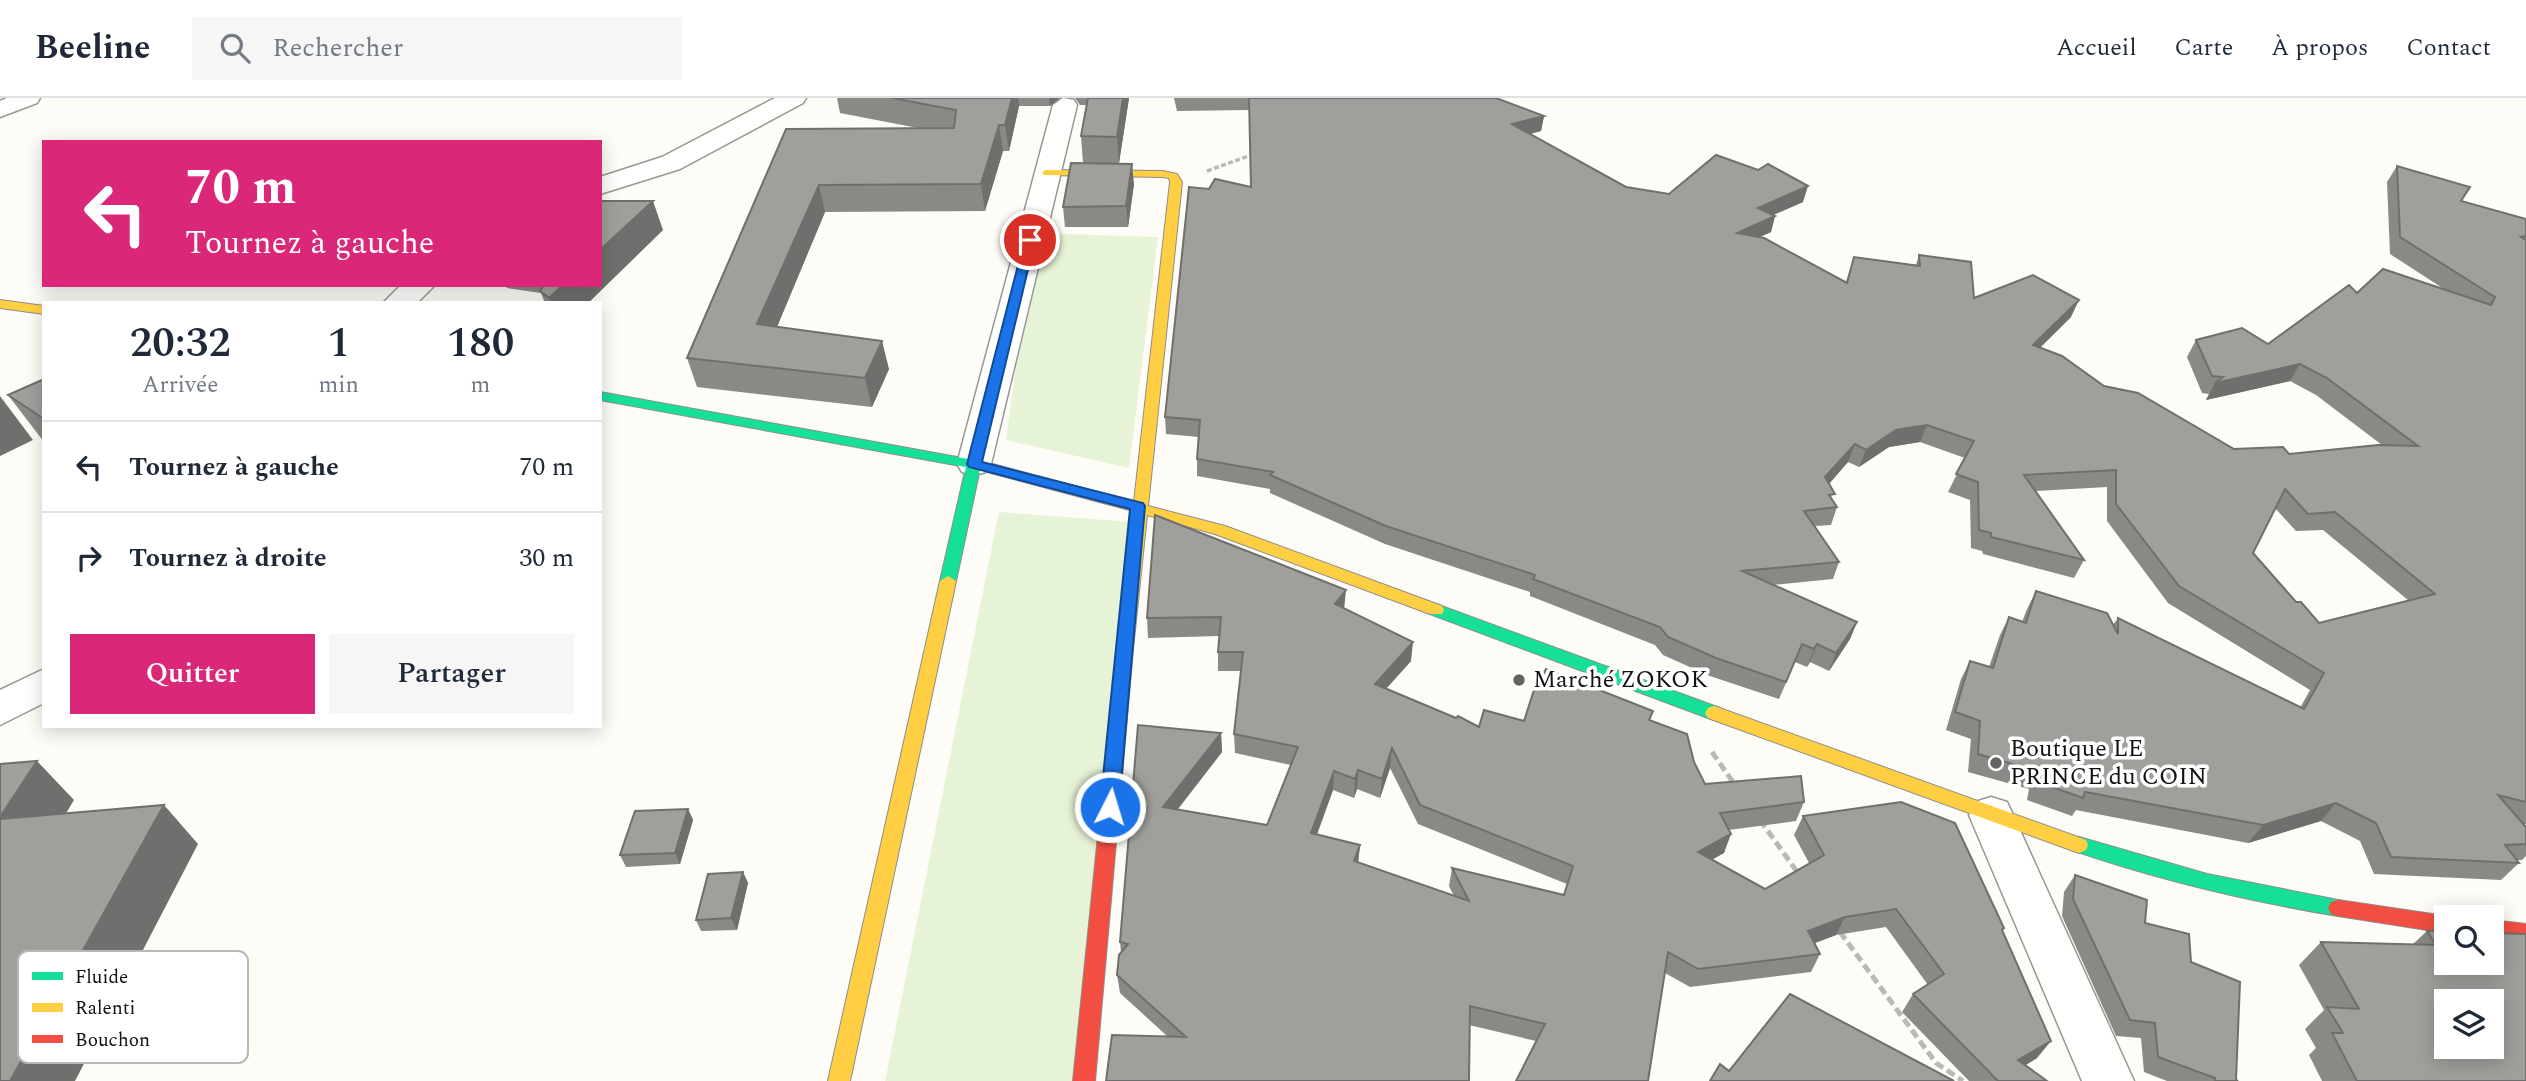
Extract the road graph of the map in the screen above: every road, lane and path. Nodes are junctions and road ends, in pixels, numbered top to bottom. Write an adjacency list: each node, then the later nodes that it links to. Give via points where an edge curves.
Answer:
1 (28, 98): 4 (street)
2 (794, 98): 8 (street, via 671,163)
3 (1065, 105): 6 (street)
4 (0, 110)
5 (1254, 154): 7 (path)
6 (1047, 173): 7 (main road, via 1163,174 1173,176); 14 (street)
7 (1176, 182): 15 (main road)
8 (602, 185)
9 (418, 287): 10 (street)
10 (400, 301)
11 (0, 304): 12 (main road)
12 (42, 310)
13 (602, 396): 14 (main road)
14 (974, 464): 15 (main road); 27 (main road)
15 (1138, 506): 17 (main road, via 1220,530); 28 (main road)
16 (42, 685): 18 (street)
17 (1673, 697): 19 (path); 21 (main road)
18 (0, 709)
19 (1744, 797)
20 (1751, 808): 22 (path)
21 (1990, 815): 23 (main road, via 2123,860 2278,898); 30 (street)
22 (1806, 885)
23 (2434, 923)
24 (1838, 929): 29 (path, via 1936,1063)
25 (2504, 930): 26 (main road)
26 (2526, 933)
27 (839, 1081)
28 (1084, 1081)
29 (1963, 1081)
30 (2108, 1081)

